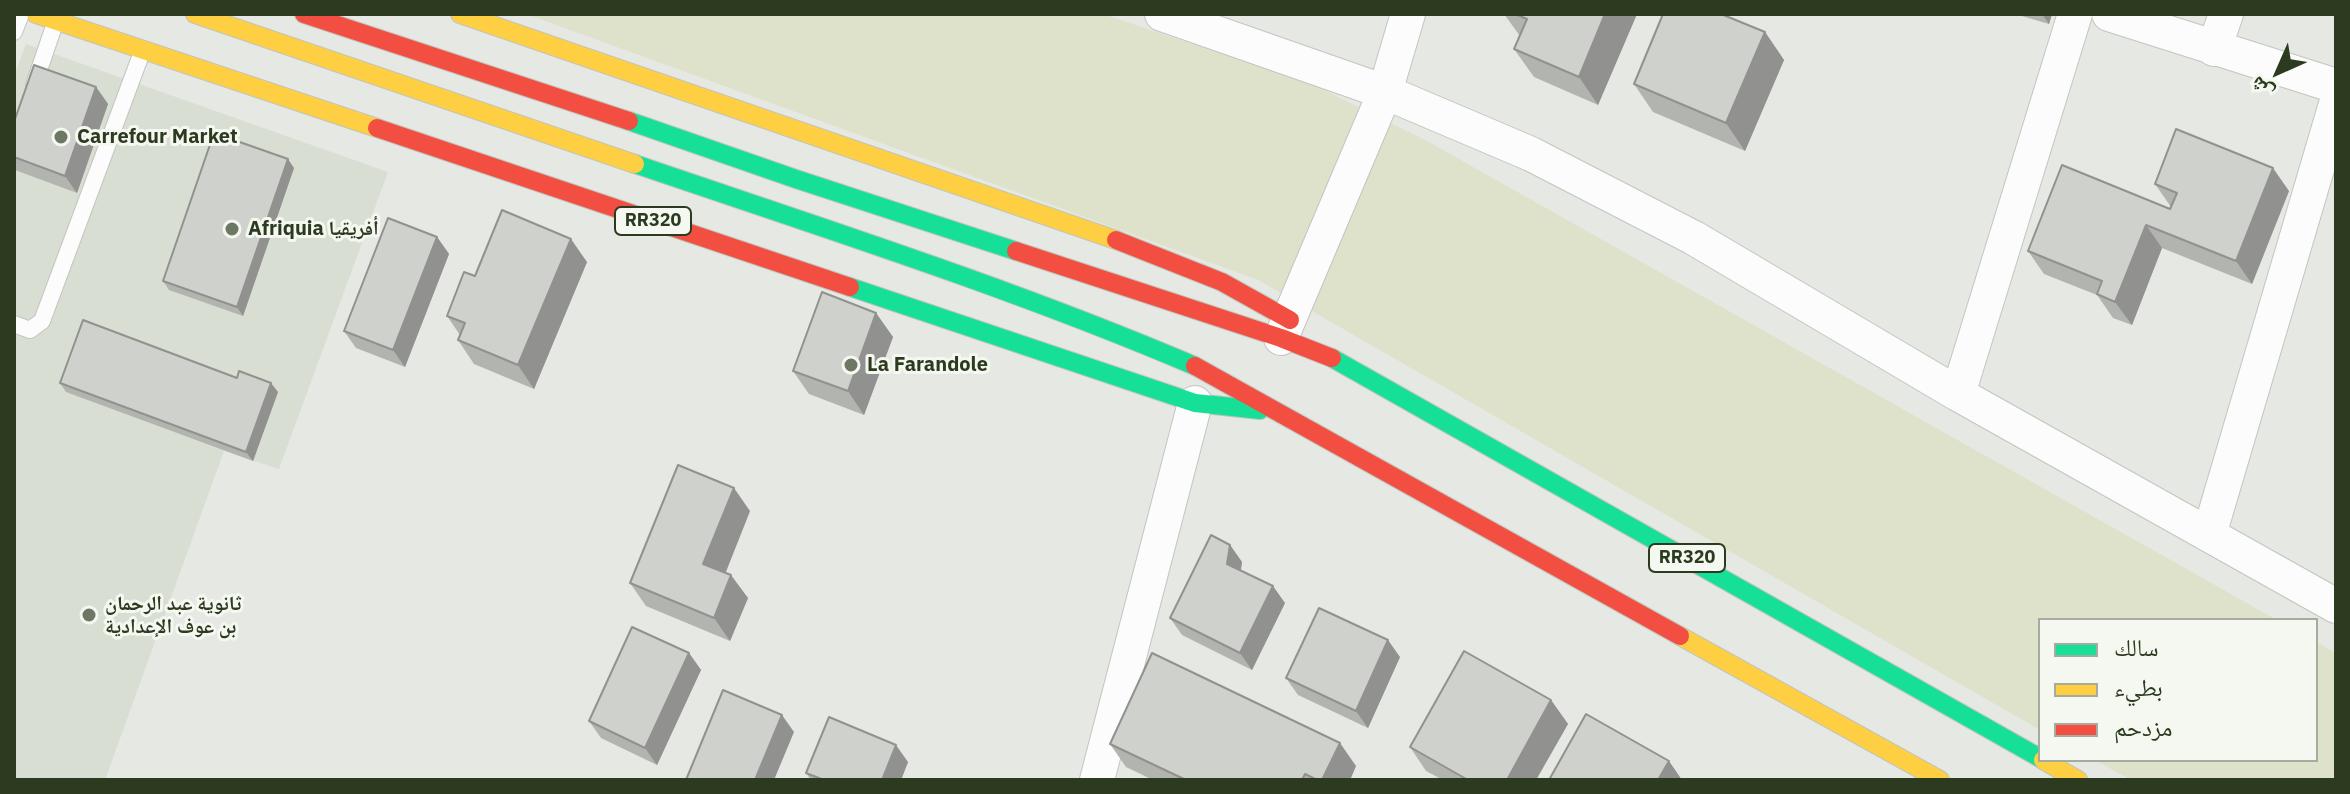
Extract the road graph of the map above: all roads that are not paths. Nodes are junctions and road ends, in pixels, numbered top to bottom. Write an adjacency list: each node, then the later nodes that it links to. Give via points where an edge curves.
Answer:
1 (21, 14): 12 (lane)
2 (36, 14): 11 (main road, RR320)
3 (195, 14): 23 (main road, RR320, via 980,281 1203,369)
4 (304, 14): 20 (main road, RR320, via 796,179)
5 (460, 14): 20 (main road, RR320, via 1143,251 1219,281)
6 (1162, 14): 16 (street)
7 (1408, 14): 16 (street)
8 (2075, 14): 21 (street)
9 (2109, 14): 13 (street)
10 (2226, 14): 13 (street)
11 (56, 21): 14 (main road, RR320); 17 (lane)
12 (14, 32)
13 (2214, 49): 15 (street)
14 (143, 50): 19 (lane, via 42,321 30,330); 22 (main road, RR320)
15 (2336, 86)
16 (1385, 92): 20 (street); 21 (street, via 1531,154 1694,238)
17 (27, 103)
18 (2336, 104): 24 (street)
19 (14, 324)
20 (1284, 328): 26 (main road, RR320)
21 (1958, 394): 24 (street)
22 (1195, 403): 23 (main road, RR320); 28 (street)
23 (1274, 411): 29 (main road, RR320)
24 (2209, 535): 25 (street)
25 (2336, 606)
26 (2038, 757)
27 (2046, 762): 30 (main road, RR320)
28 (1097, 780)
29 (1940, 780)
30 (2078, 780)

